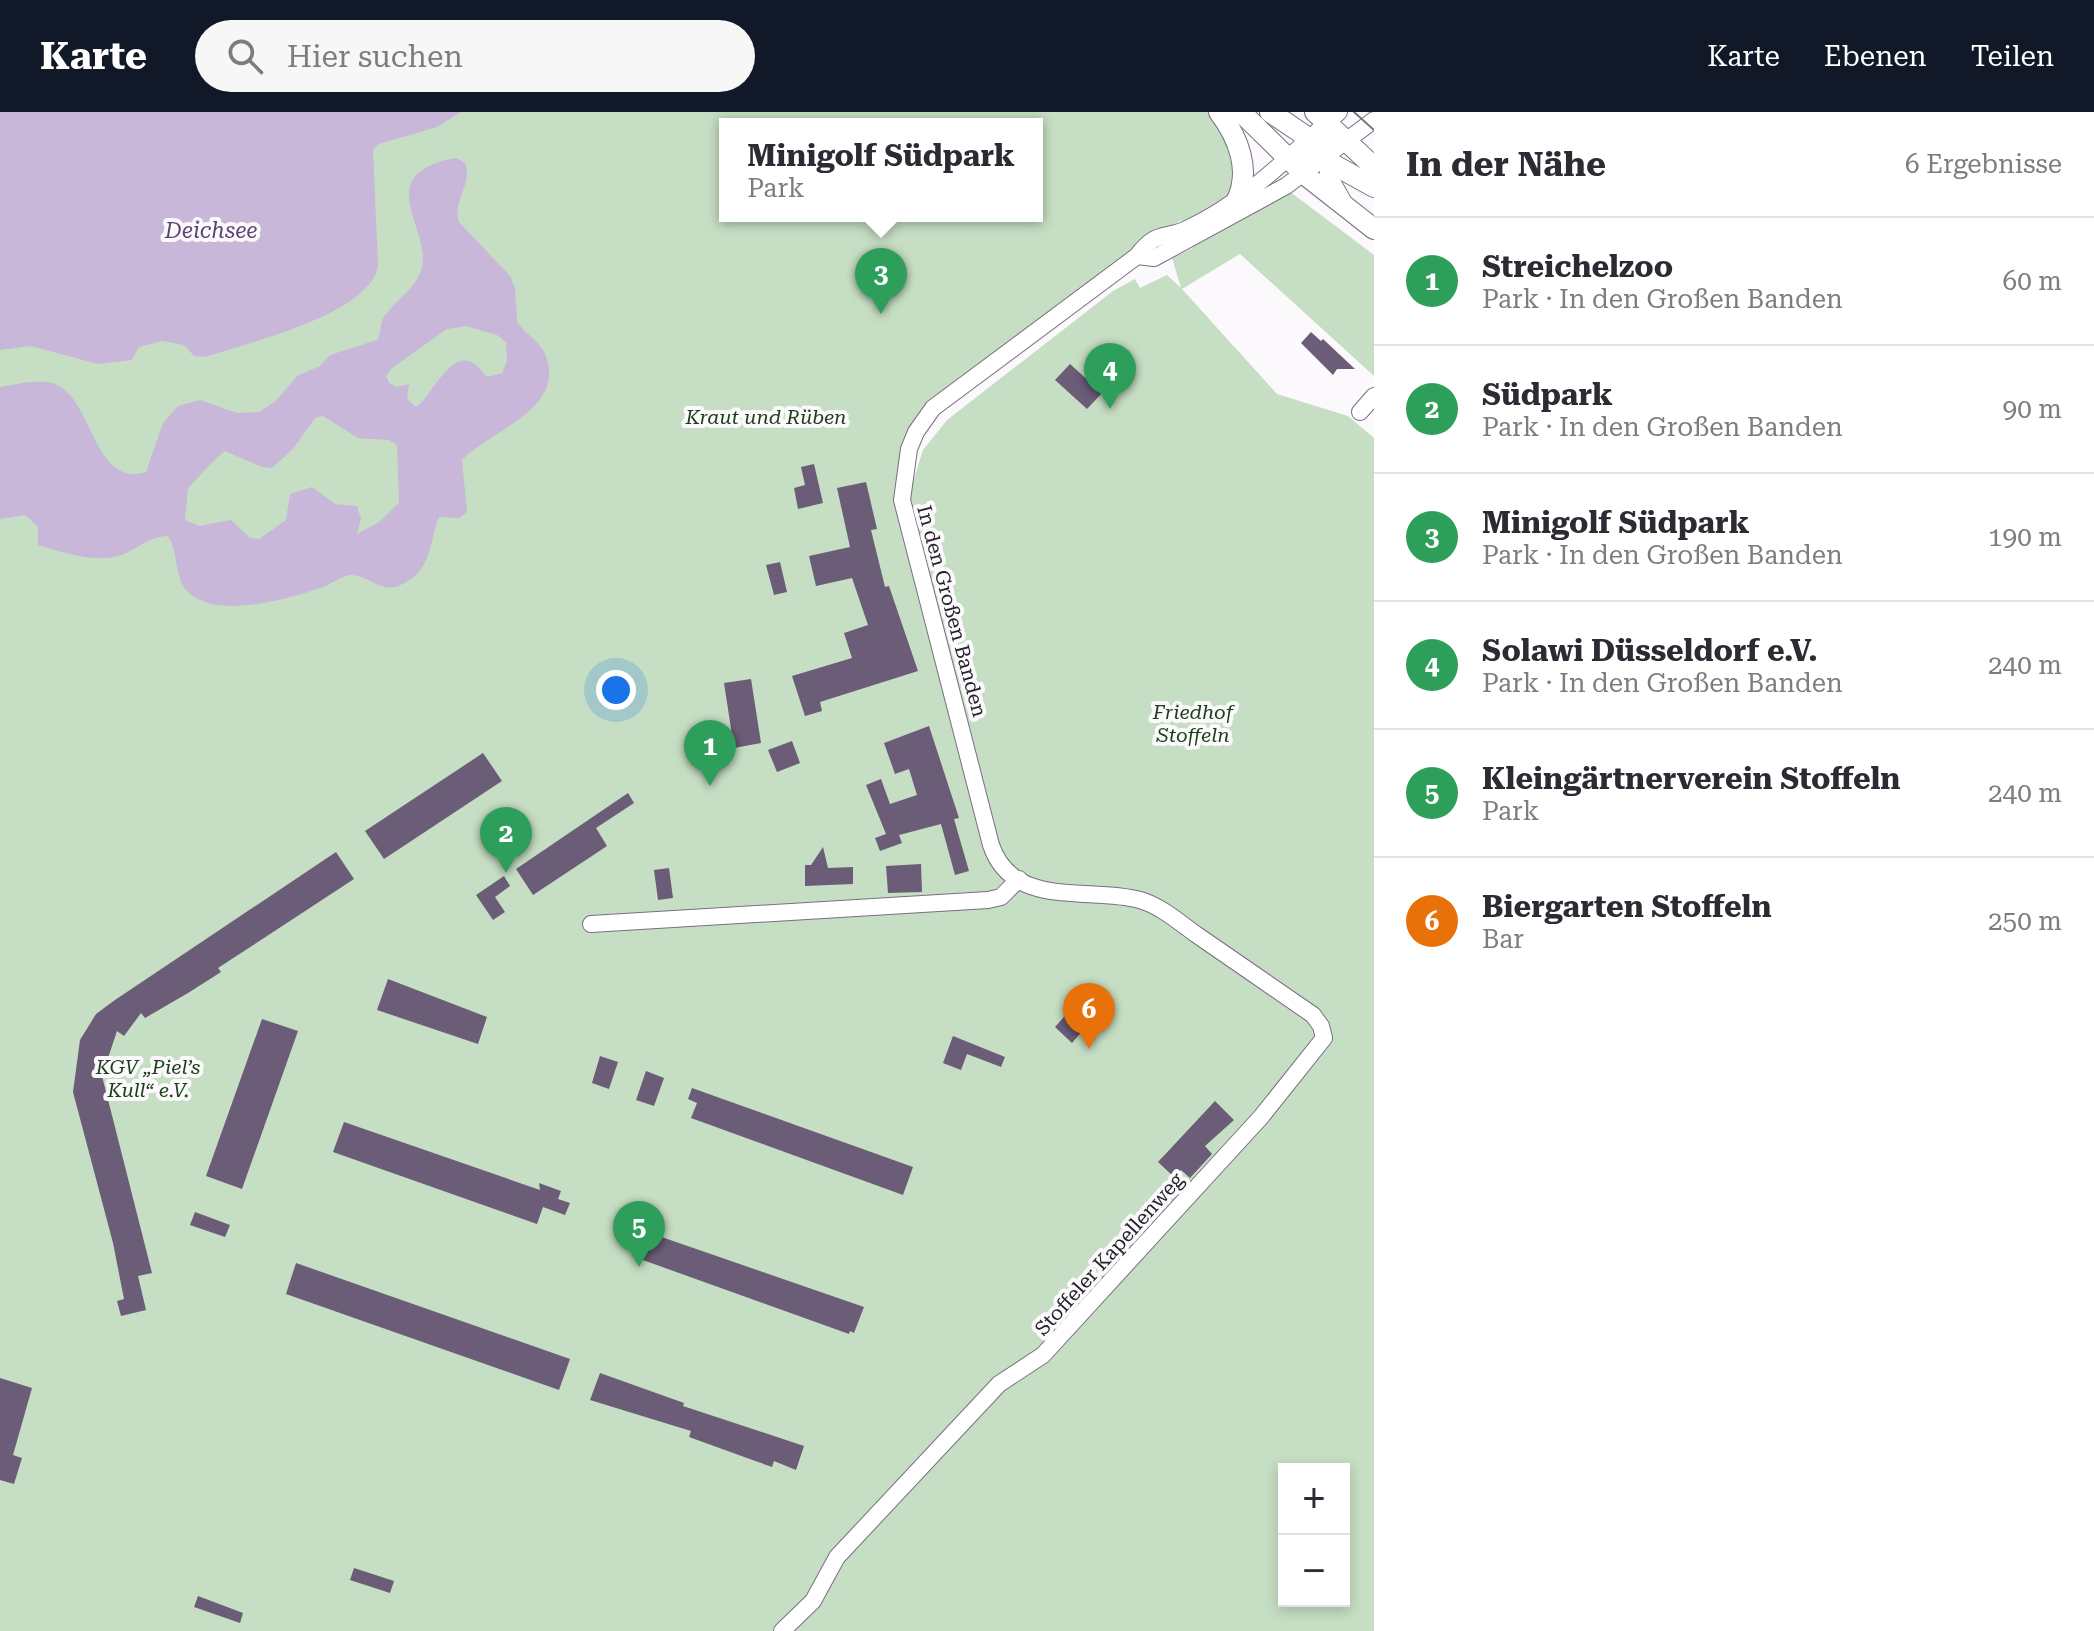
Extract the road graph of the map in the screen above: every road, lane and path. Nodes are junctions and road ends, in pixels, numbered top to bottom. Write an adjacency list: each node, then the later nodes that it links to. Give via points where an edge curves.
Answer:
1 (1219, 112): 11 (main road, via 1242,159 1243,184)
2 (1241, 112): 7 (main road)
3 (1270, 112): 5 (main road)
4 (1374, 120): 6 (street, In den Großen Banden)
5 (1324, 131): 6 (main road); 6 (street, In den Großen Banden); 7 (main road, via 1306,155); 9 (street, In den Großen Banden); 10 (main road); 12 (street, via 1331,181)
6 (1348, 142): 8 (main road)
7 (1288, 159): 9 (main road); 11 (street, In den Großen Banden)
8 (1374, 167)
9 (1304, 174): 12 (main road); 14 (street, In den Großen Banden, via 1239,213)
10 (1374, 187)
11 (1236, 202): 14 (street, In den Großen Banden)
12 (1348, 209): 13 (main road); 15 (street, via 1357,226)
13 (1374, 229)
14 (1187, 234): 18 (street, In den Großen Banden, via 1154,258 1137,256 945,397 916,432 905,462 904,513 991,845)
15 (1374, 240)
16 (1374, 396): 17 (street)
17 (1360, 412)
18 (1019, 879): 19 (street, via 1001,897 988,900); 20 (street, In den Großen Banden, via 1052,893 1145,901 1313,1015)
19 (591, 924)
20 (1324, 1033): 21 (street, Stoffeler Kapellenweg, via 1261,1117 1043,1355 999,1384 837,1557 813,1601)
21 (782, 1631)

